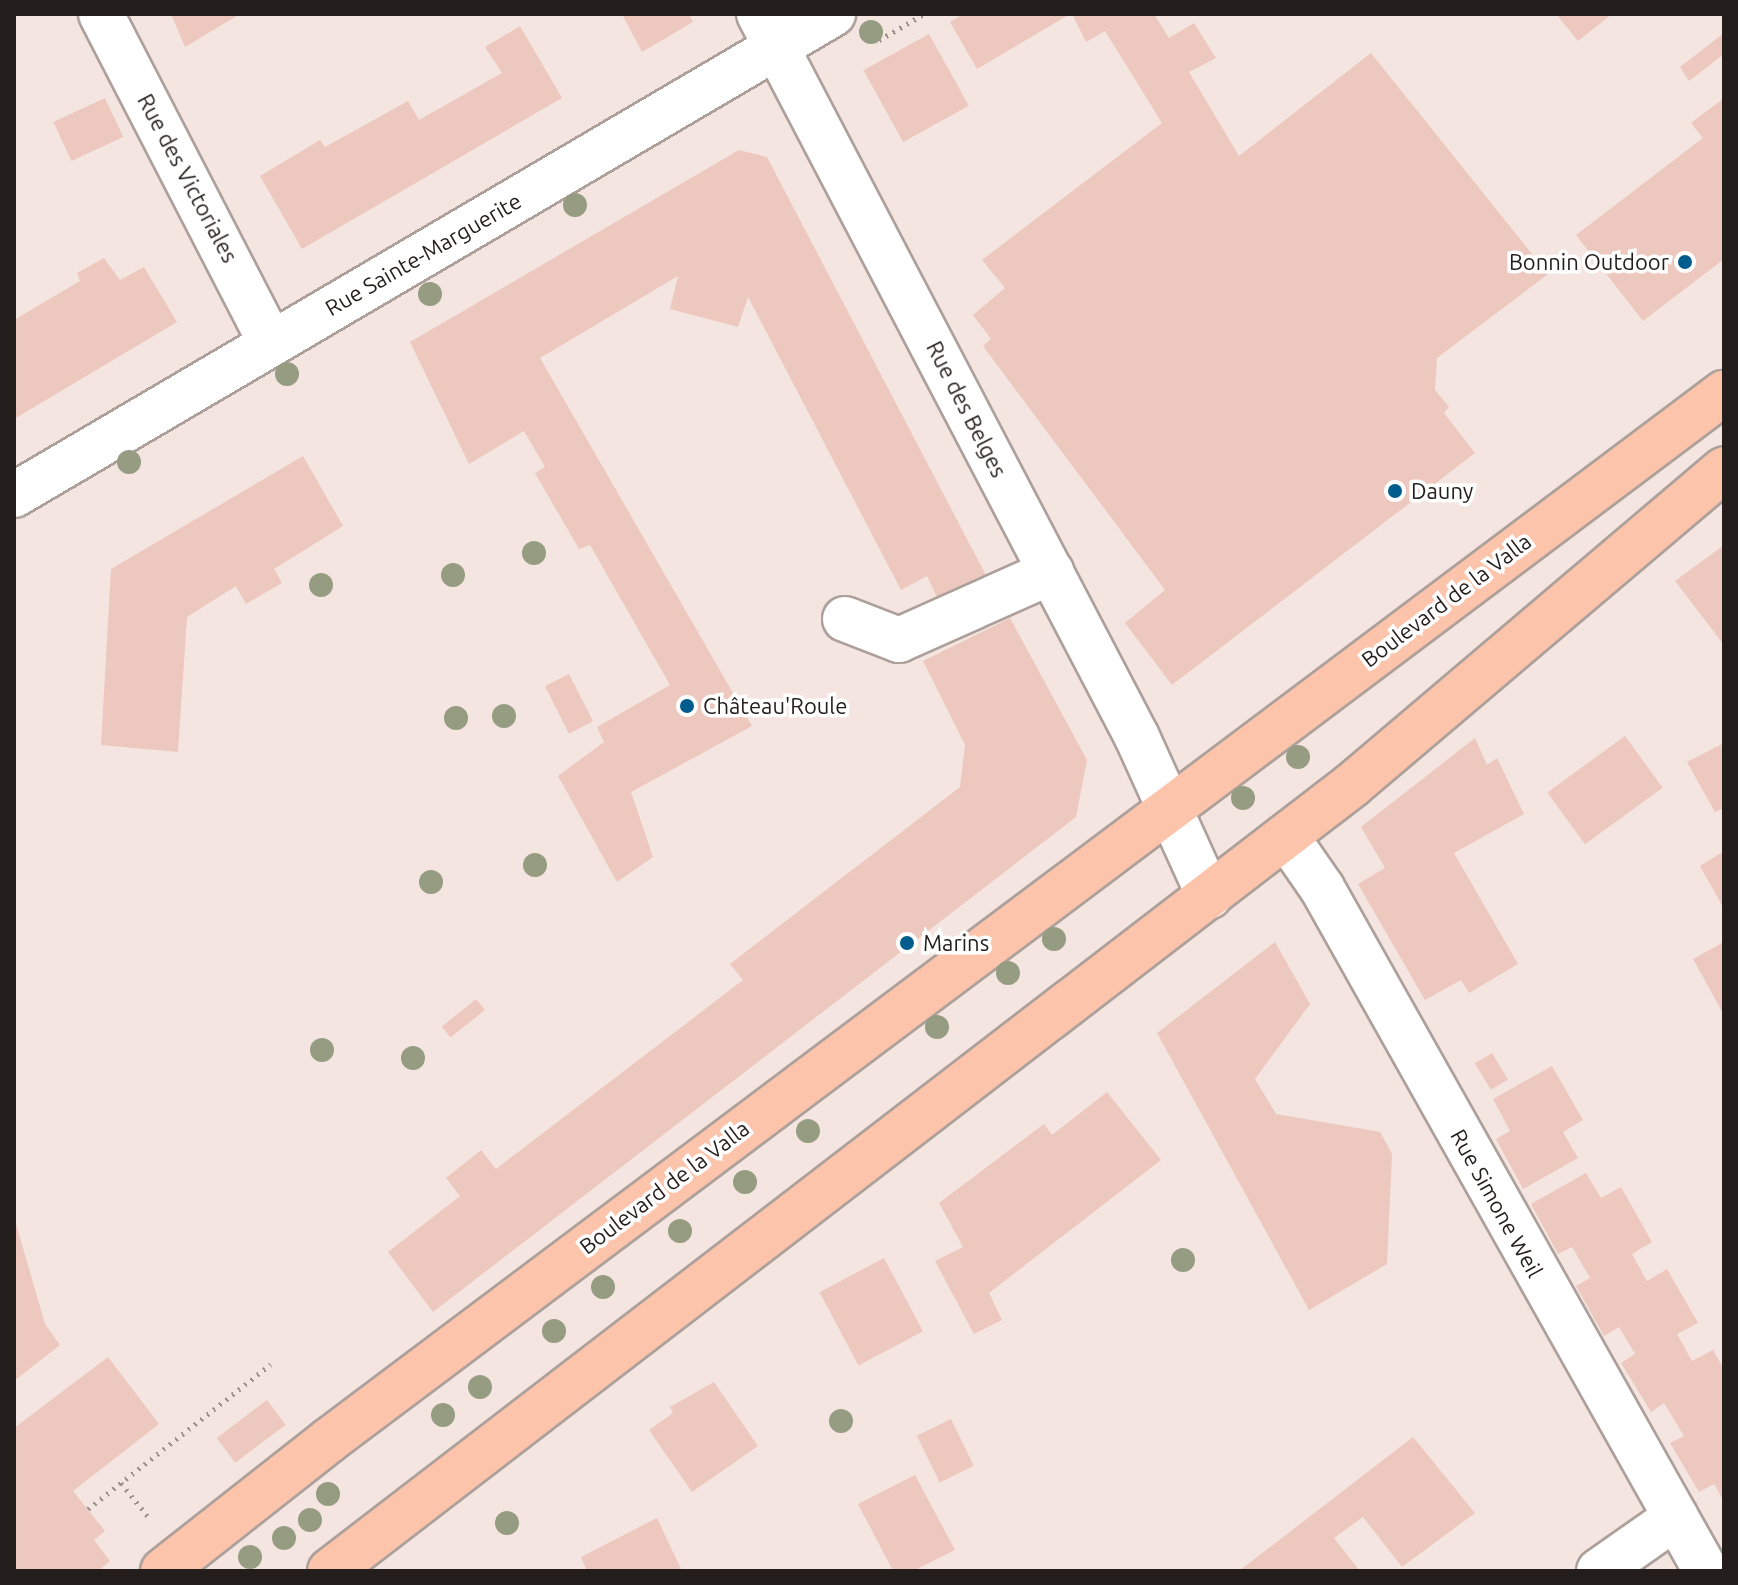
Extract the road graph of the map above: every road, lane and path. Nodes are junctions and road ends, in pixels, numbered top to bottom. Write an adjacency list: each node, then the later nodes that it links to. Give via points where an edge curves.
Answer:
1 (101, 14): 4 (street, Rue des Victoriales)
2 (833, 14): 3 (street, Rue Sainte-Marguerite)
3 (769, 30): 4 (street, Rue Sainte-Marguerite); 8 (street, Rue des Belges)
4 (271, 343): 7 (street, Rue Sainte-Marguerite)
5 (1724, 393): 10 (main road, Boulevard de la Valla)
6 (1724, 469): 11 (main road)
7 (14, 495)
8 (1051, 572): 9 (street, via 899,640); 10 (street, Rue des Belges)
9 (845, 619)
10 (1168, 807): 12 (street); 18 (main road, Boulevard de la Valla)
11 (1286, 836): 12 (main road); 16 (street, Rue Simone Weil, via 1322,888)
12 (1209, 896): 19 (main road)
13 (271, 1364): 14 (path)
14 (121, 1483): 15 (path); 17 (path)
15 (88, 1509)
16 (1676, 1517): 20 (street); 21 (street, Rue Simone Weil)
17 (155, 1526)
18 (163, 1571)
19 (330, 1571)
20 (1599, 1571)
21 (1706, 1571)

